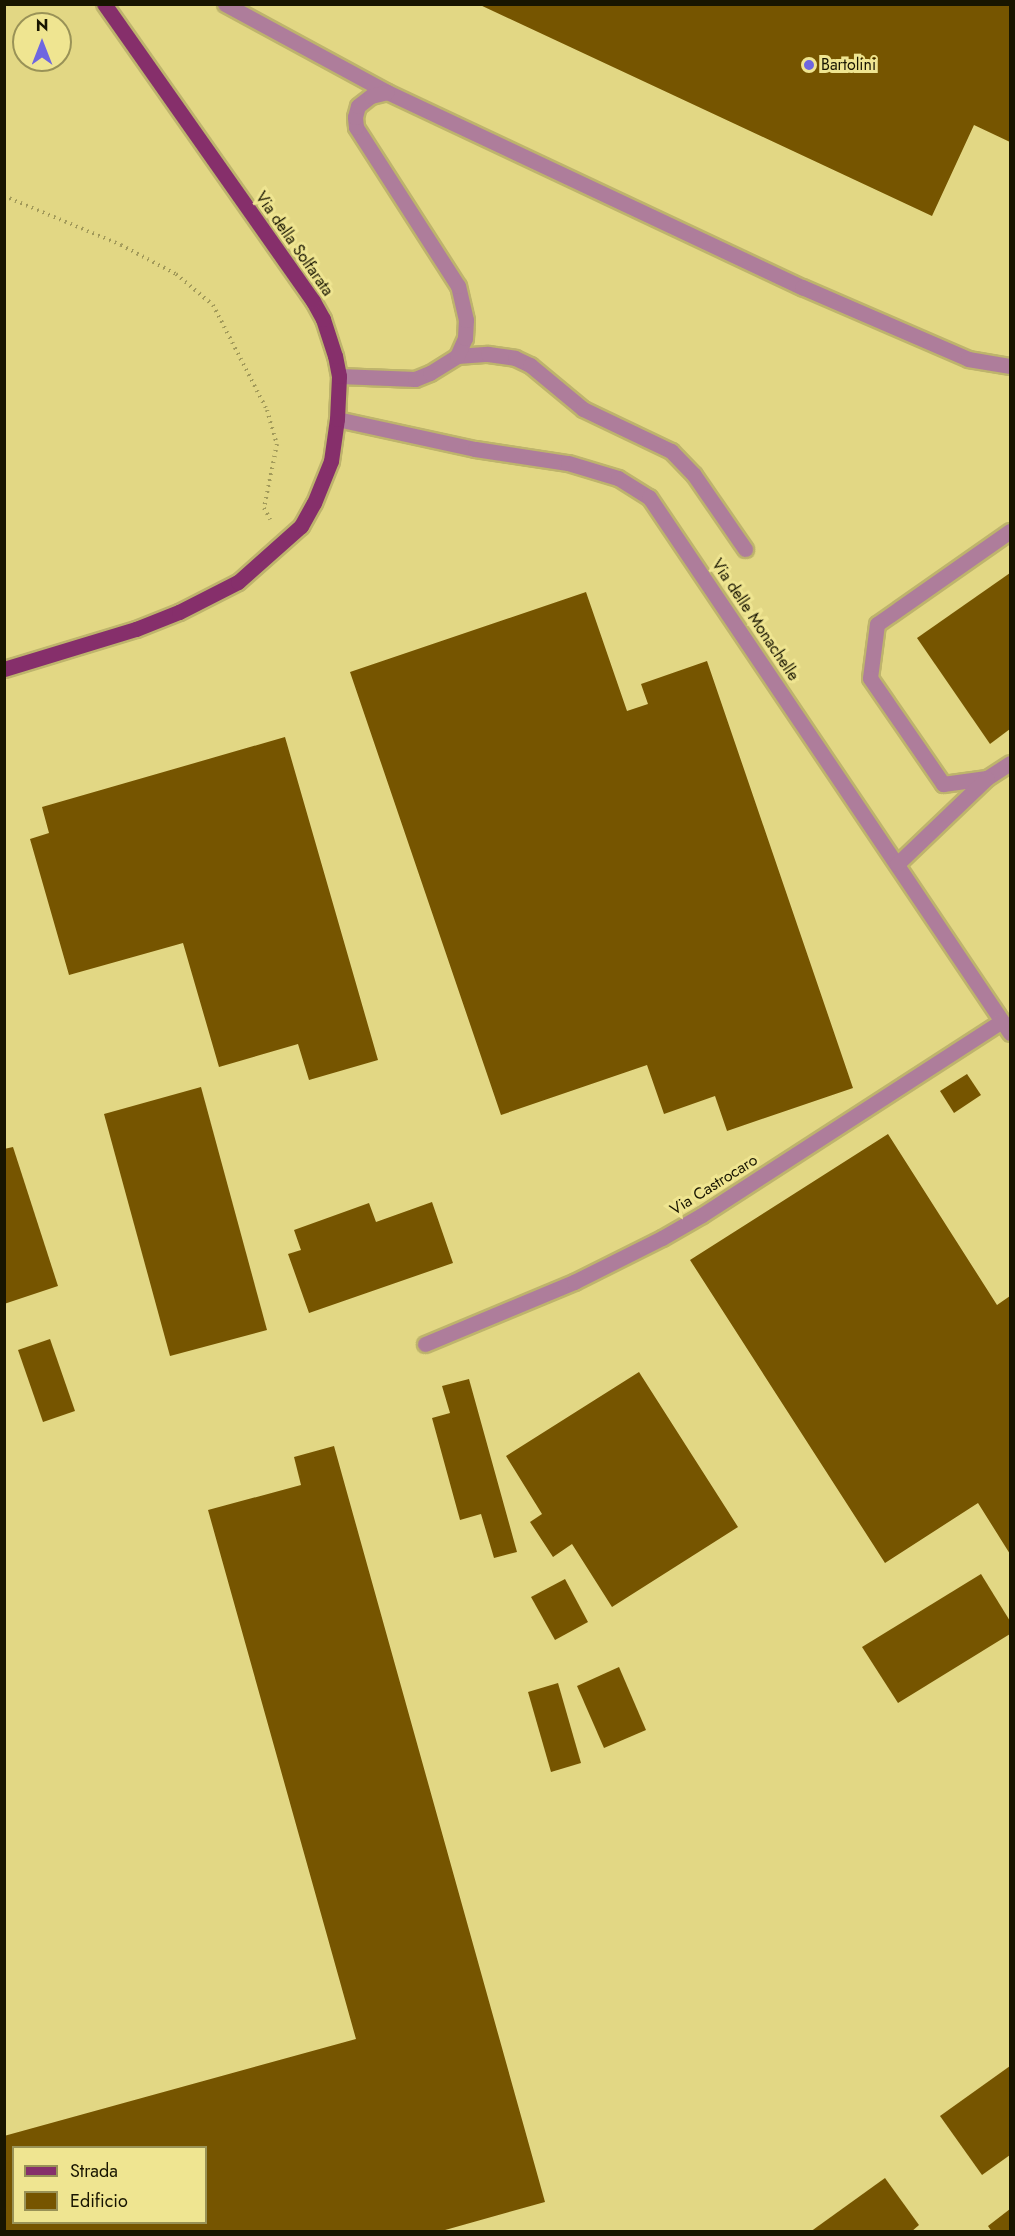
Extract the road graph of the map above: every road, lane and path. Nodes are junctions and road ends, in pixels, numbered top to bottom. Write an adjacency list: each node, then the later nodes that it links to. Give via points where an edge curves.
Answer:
1 (104, 4): 7 (main road, Via della Solfarata, via 313,301 329,334)
2 (225, 4): 3 (street)
3 (387, 92): 5 (street, via 371,96 358,106 356,127 458,286 466,320 465,338); 6 (street, via 802,288 968,359)
4 (4, 196): 10 (path, via 121,244 176,274 213,305 270,421 277,444 264,508)
5 (457, 356): 7 (street, via 415,379); 11 (street, via 515,357 583,409 671,451 694,475)
6 (1011, 366)
7 (339, 376): 8 (main road, Via della Solfarata)
8 (337, 419): 10 (main road, Via della Solfarata, via 331,461 314,503 301,526); 15 (street, Via delle Monachelle, via 475,449 568,464 618,478 649,497)
9 (1011, 531): 14 (street, via 877,624 870,678 943,784)
10 (284, 543): 12 (main road, Via della Solfarata, via 237,582 179,612 71,651)
11 (745, 549)
12 (4, 669)
13 (1011, 763): 14 (street)
14 (987, 778): 15 (street)
15 (897, 864): 16 (street, Via delle Monachelle)
16 (1006, 1027): 17 (street, Via Castrocaro, via 662,1238 574,1282)
17 (425, 1344)

